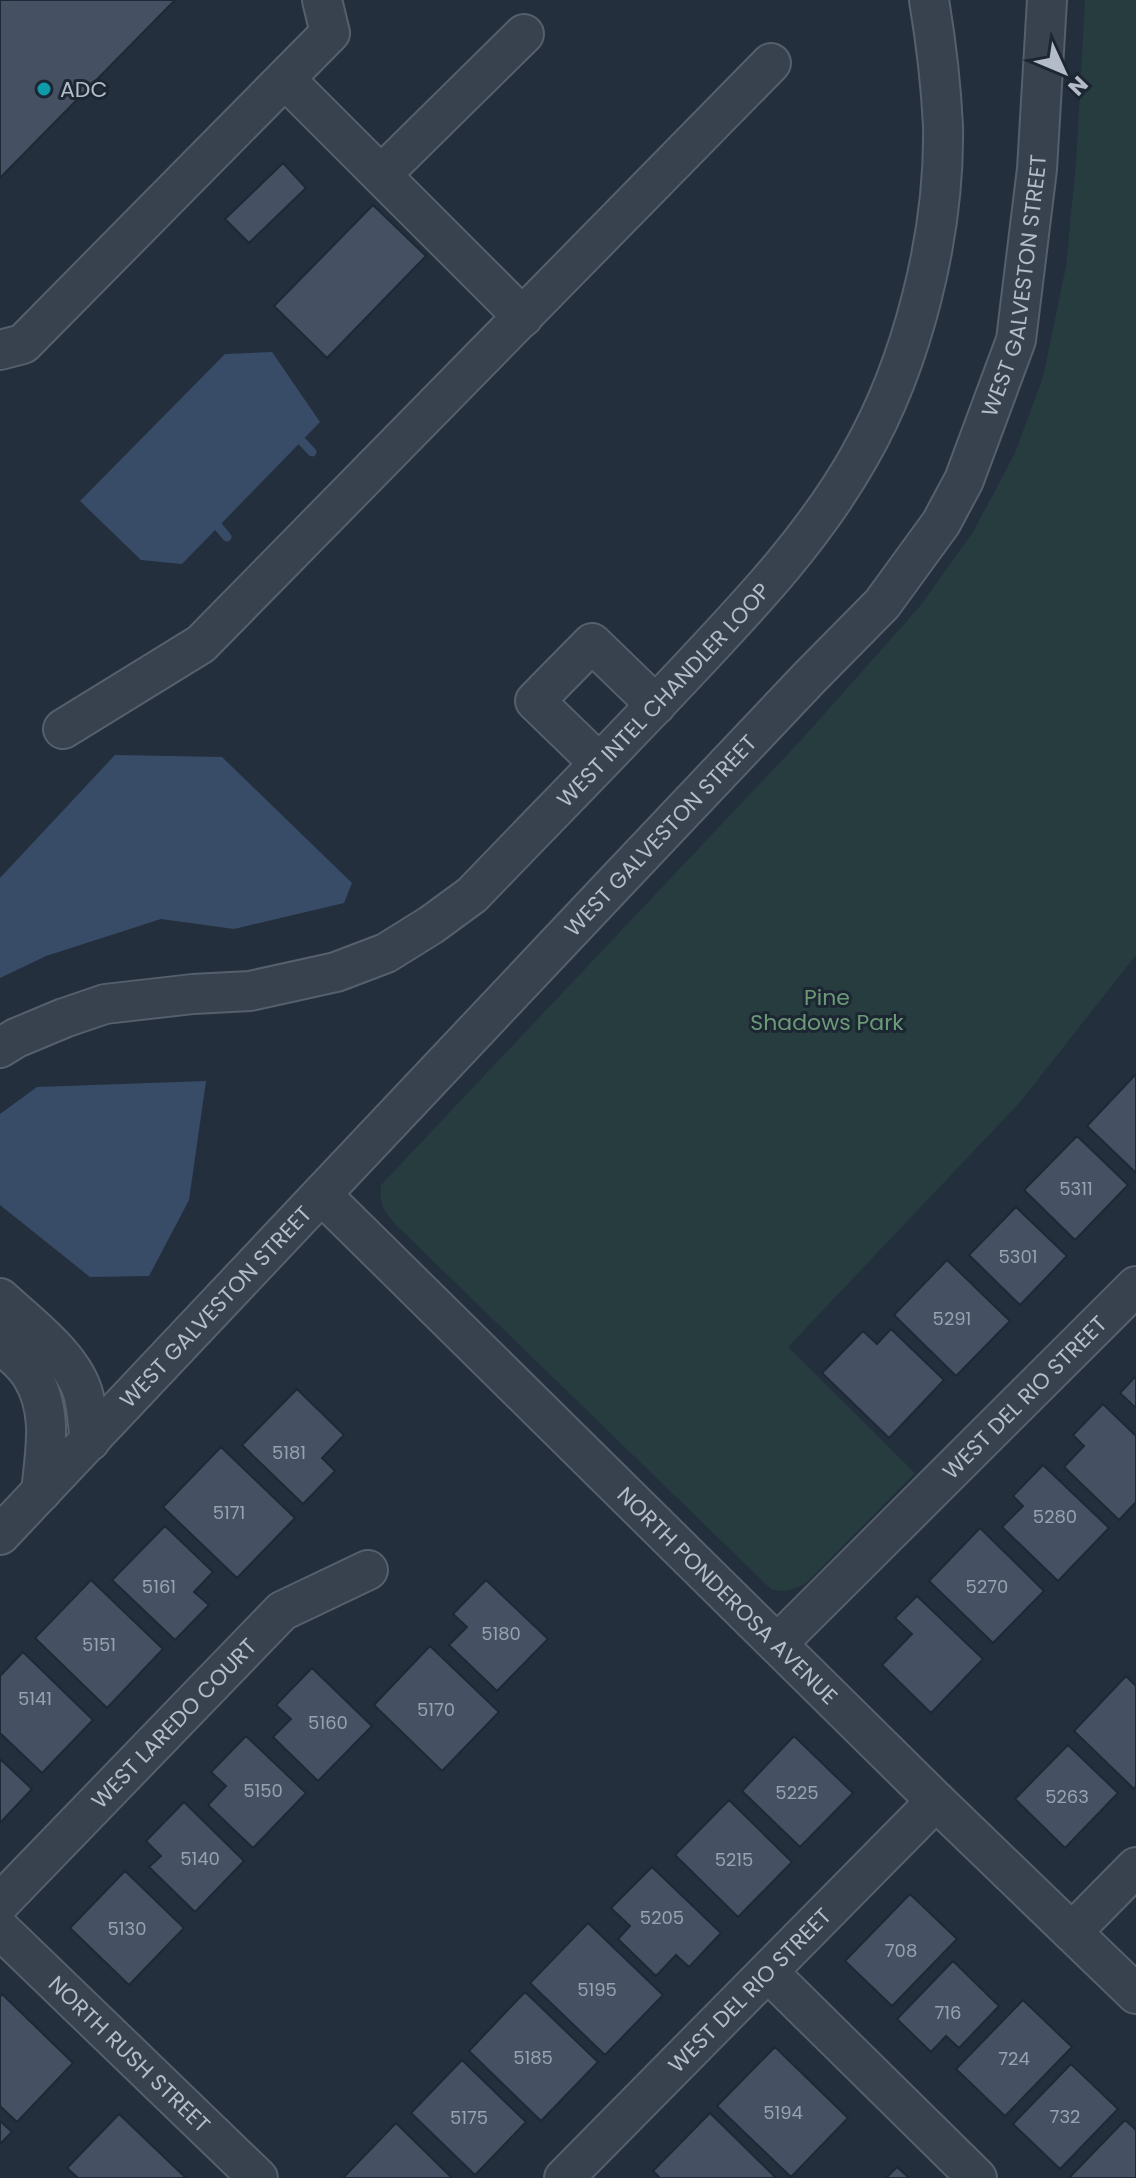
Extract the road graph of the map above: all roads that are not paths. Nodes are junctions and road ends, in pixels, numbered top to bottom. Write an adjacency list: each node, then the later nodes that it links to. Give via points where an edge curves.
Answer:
1 (322, 0): 6 (street, via 330,33)
2 (929, 0): 10 (street, WEST INTEL CHANDLER LOOP, via 943,130 938,203 925,284 902,363 859,457 810,533)
3 (1047, 0): 14 (street, WEST GALVESTON STREET, via 1037,169 1016,340 964,480 941,523 882,604)
4 (524, 34): 7 (street)
5 (771, 63): 8 (street)
6 (285, 79): 7 (street); 9 (street, via 23,344)
7 (382, 174): 8 (street)
8 (523, 317): 11 (street, via 201,644)
9 (0, 350)
10 (656, 705): 12 (street, WEST INTEL CHANDLER LOOP); 12 (street, via 592,643 535,701)
11 (63, 729)
12 (599, 763): 13 (street, WEST INTEL CHANDLER LOOP, via 472,895 386,953 336,972 250,991 105,1004)
13 (0, 1048)
14 (322, 1195): 18 (street, WEST GALVESTON STREET); 22 (street, NORTH PONDEROSA AVENUE)
15 (1136, 1286): 22 (street, WEST DEL RIO STREET)
16 (0, 1298): 18 (street, via 76,1376)
17 (0, 1343): 19 (street, via 31,1374 44,1406)
18 (90, 1441): 19 (street, WEST GALVESTON STREET)
19 (41, 1492): 20 (street, WEST GALVESTON STREET)
20 (0, 1535)
21 (368, 1570): 25 (street, WEST LAREDO COURT, via 282,1611)
22 (778, 1643): 23 (street, NORTH PONDEROSA AVENUE)
23 (936, 1801): 27 (street, NORTH PONDEROSA AVENUE); 28 (street, WEST DEL RIO STREET)
24 (1136, 1867): 27 (street)
25 (0, 1903)
26 (0, 1929): 30 (street, NORTH RUSH STREET)
27 (1072, 1932): 29 (street, NORTH PONDEROSA AVENUE)
28 (768, 1972): 31 (street, WEST DEL RIO STREET); 32 (street)
29 (1136, 1994)
30 (258, 2178)
31 (564, 2178)
32 (977, 2178)

